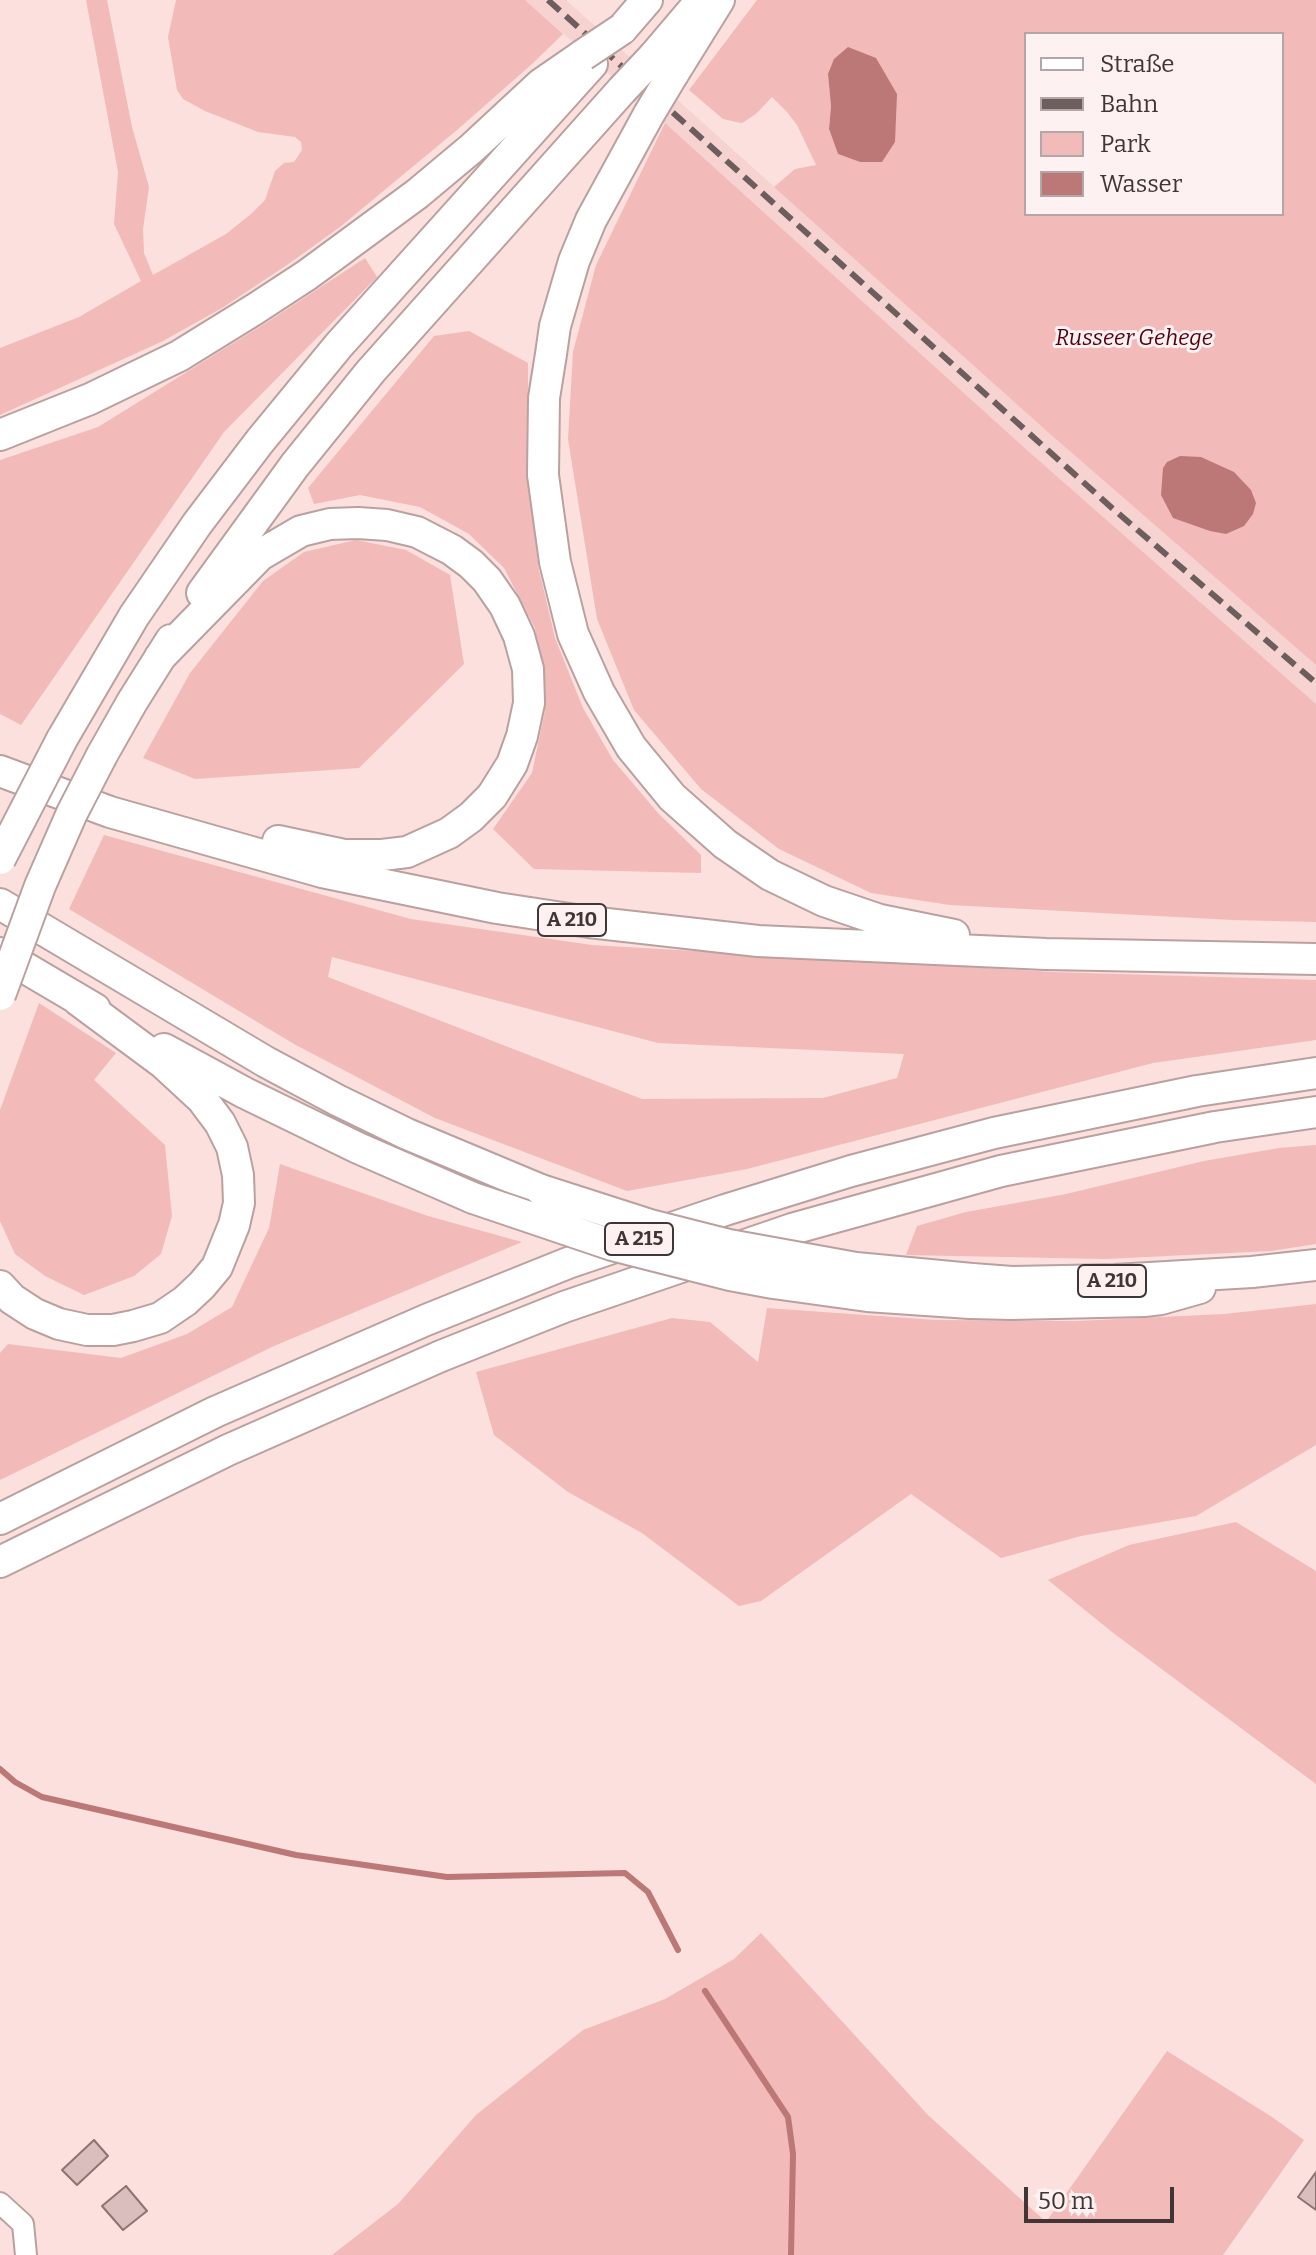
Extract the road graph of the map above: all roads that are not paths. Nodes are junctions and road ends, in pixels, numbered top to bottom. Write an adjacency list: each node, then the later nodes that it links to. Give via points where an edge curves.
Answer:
1 (647, 0): 4 (highway, bridge)
2 (702, 0): 5 (highway)
3 (719, 0): 5 (highway)
4 (588, 60): 6 (highway, via 541,84 417,194 255,309 179,356); 10 (highway, bridge, via 339,345 197,524 134,616)
5 (664, 65): 7 (highway, bridge, via 622,90 371,371 295,465); 13 (highway, bridge, via 649,114 591,220 555,326 544,398 543,475 555,562 573,634 631,747 672,797 770,875 880,920)
6 (0, 435)
7 (160, 657): 9 (highway, via 278,543 330,524 387,525 417,532 452,550 487,580 519,636 528,669 529,703 512,764 492,796 449,833 407,852 344,855); 15 (highway, bridge, via 72,813)
8 (0, 771): 9 (highway, A 210)
9 (110, 812): 13 (highway, A 210, via 322,872 558,918 758,941)
10 (0, 859)
11 (0, 904): 21 (highway, bridge, via 337,1100 541,1190 729,1245)
12 (0, 953): 16 (highway)
13 (1046, 954): 14 (highway, A 210)
14 (1316, 959)
15 (0, 995)
16 (78, 1000): 20 (highway, via 163,1063 220,1123 238,1175 234,1225 217,1267 202,1285 160,1318 133,1326 87,1330 59,1324 35,1314); 21 (highway, bridge, via 245,1093 358,1148 473,1198 612,1245 730,1275 867,1296)
17 (1316, 1073): 22 (highway, A 215, via 1197,1091 994,1133 851,1171 568,1263 215,1412)
18 (1316, 1112): 23 (highway, A 215, via 1155,1138 987,1175 792,1229 578,1302 349,1395)
19 (1316, 1265): 21 (highway, via 1252,1272 1161,1299 1011,1304)
20 (0, 1286)
21 (971, 1291)
22 (0, 1519)
23 (0, 1562)
24 (0, 2203): 25 (lane, via 23,2224)
25 (26, 2255)

